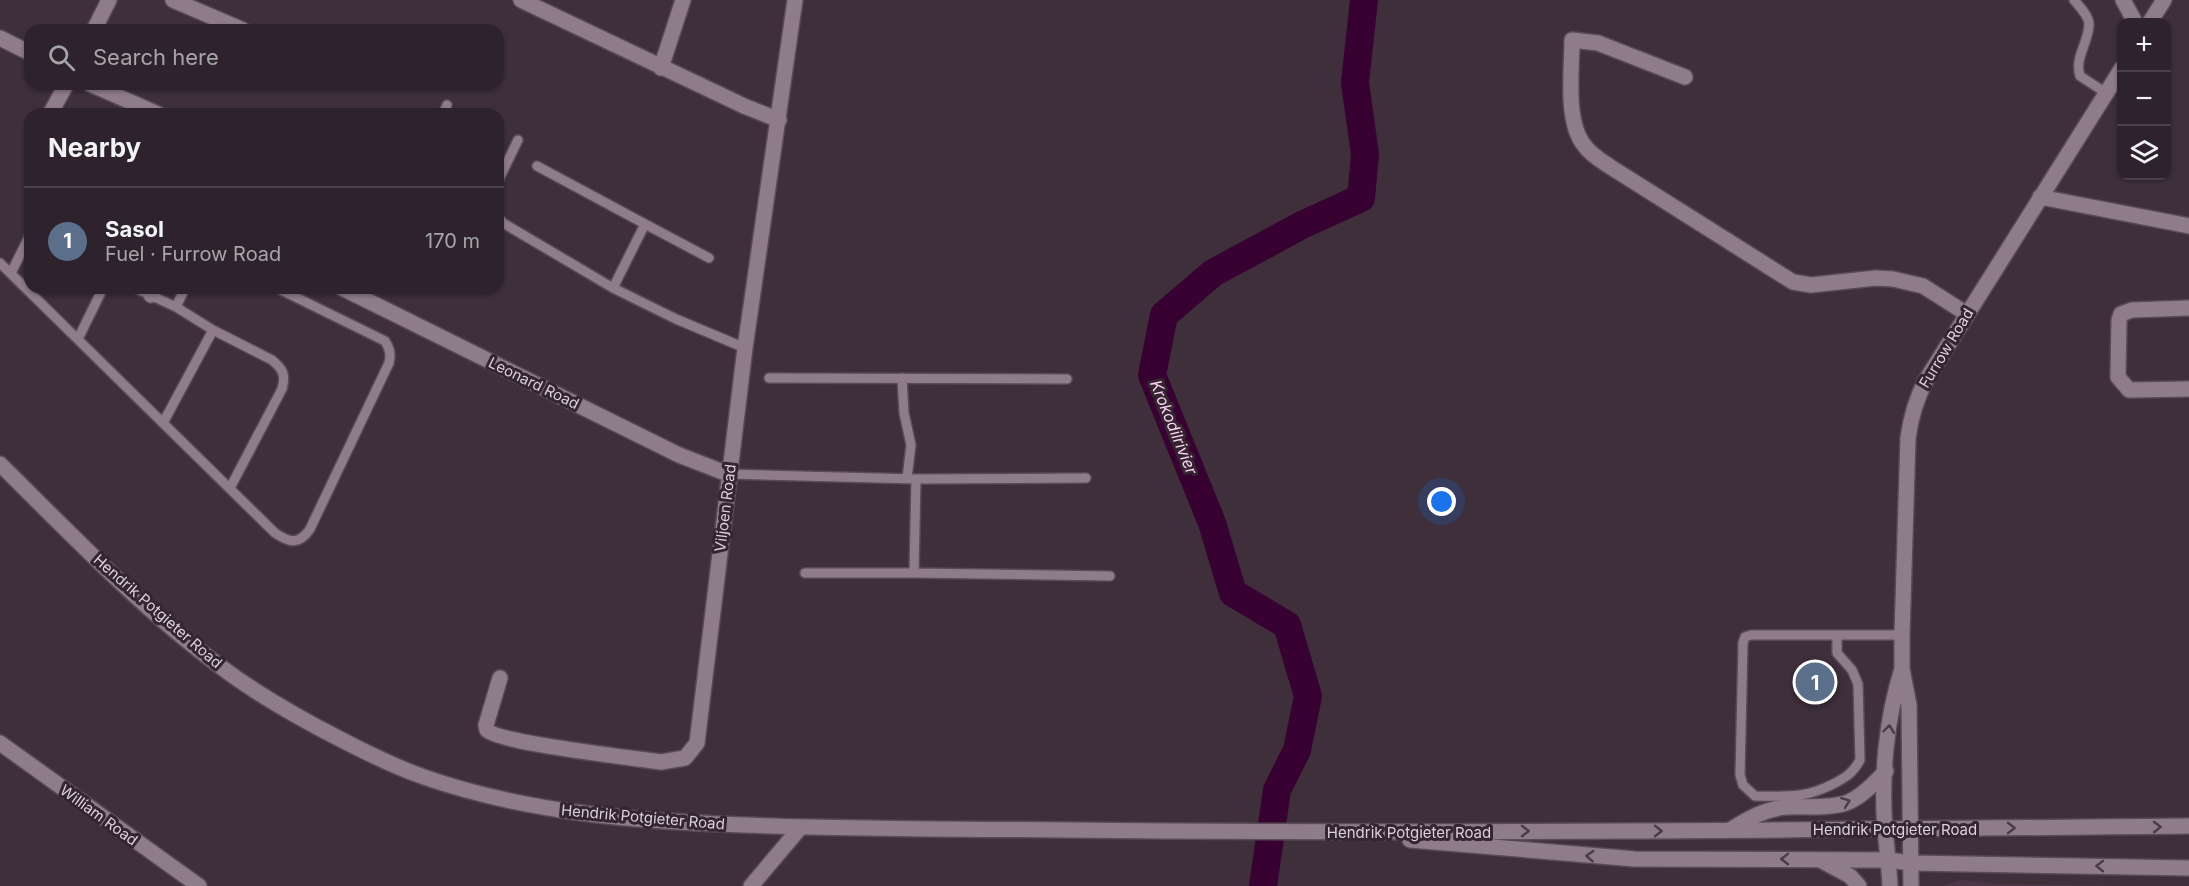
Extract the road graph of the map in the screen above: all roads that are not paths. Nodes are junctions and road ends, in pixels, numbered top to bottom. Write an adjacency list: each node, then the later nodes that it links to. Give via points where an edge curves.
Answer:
1 (109, 0): 11 (street)
2 (173, 0): 12 (street)
3 (521, 0): 15 (street)
4 (683, 0): 15 (street)
5 (795, 0): 23 (street, Viljoen Road)
6 (2074, 0): 20 (lane, via 2089,25 2079,61 2080,76)
7 (2123, 0): 9 (street)
8 (2164, 0): 10 (street)
9 (2133, 18)
10 (2153, 18)
11 (97, 24)
12 (229, 24)
13 (0, 38): 14 (street)
14 (24, 50)
15 (661, 68): 23 (street)
16 (2119, 72): 20 (street, Furrow Road)
17 (1685, 77): 45 (street, via 1598,43 1572,40 1572,111 1579,138 1609,166 1793,282 1811,285 1893,279 1923,286)
18 (66, 90): 21 (street)
19 (104, 90): 22 (street)
20 (2106, 93): 27 (street, Furrow Road)
21 (54, 108)
22 (144, 108)
23 (778, 120): 48 (street, Viljoen Road)
24 (518, 140): 26 (lane)
25 (537, 166): 29 (lane)
26 (504, 169)
27 (2040, 197): 30 (street); 45 (street, Furrow Road)
28 (504, 224): 36 (lane)
29 (645, 224): 32 (lane); 36 (lane)
30 (2189, 226)
31 (24, 247): 34 (lane)
32 (709, 258)
33 (0, 263): 34 (lane)
34 (11, 273): 35 (lane)
35 (24, 286)
36 (613, 288): 48 (lane)
37 (32, 294): 47 (lane)
38 (100, 294): 47 (lane)
39 (156, 294): 43 (lane)
40 (182, 294): 43 (lane)
41 (289, 294): 58 (lane, via 385,341 390,348 389,363 304,538 295,541 275,533)
42 (354, 294): 55 (street, Leonard Road, via 679,455)
43 (176, 307): 46 (lane)
44 (2189, 308): 52 (street, via 2132,310 2121,314 2118,377 2129,390)
45 (1967, 314): 63 (street, Furrow Road, via 1926,380 1911,417)
46 (213, 330): 53 (lane); 58 (lane, via 272,360 284,374 282,389)
47 (78, 339): 53 (lane)
48 (745, 348): 55 (street, Viljoen Road)
49 (769, 378): 50 (lane)
50 (902, 378): 51 (lane); 57 (lane, via 911,445)
51 (1067, 379)
52 (2189, 389)
53 (163, 423): 58 (lane)
54 (0, 464): 69 (street, Hendrik Potgieter Road, via 111,573 222,668 311,724 367,752 422,776 538,807 622,818)
55 (728, 474): 57 (lane); 65 (street, Viljoen Road, via 699,736 692,752 684,758 661,762 495,736 486,726)
56 (1086, 478): 57 (lane)
57 (911, 479): 60 (lane)
58 (230, 488)
59 (805, 573): 60 (lane)
60 (914, 573): 61 (lane)
61 (1110, 576)
62 (1836, 635): 62 (lane, via 1745,637 1740,775 1743,785 1755,796 1814,794 1849,776 1860,760 1857,684 1852,670 1837,653); 63 (lane)
63 (1902, 636): 64 (street, Furrow Road)
64 (1902, 669): 67 (street, Furrow Road, one-way to 64, via 1893,702); 71 (street, Furrow Road, via 1909,705)
65 (500, 678)
66 (0, 743): 78 (street, William Road)
67 (1886, 771): 70 (street, Furrow Road); 72 (street, one-way to 67, via 1767,811 1848,802)
68 (2189, 826): 71 (street, Hendrik Potgieter Road, one-way to 68)
69 (800, 828): 73 (street, Hendrik Potgieter Road); 79 (street)
70 (1885, 829): 71 (street, Hendrik Potgieter Road); 72 (street, Hendrik Potgieter Road); 75 (street, Furrow Road)
71 (1910, 829): 76 (street, Furrow Road)
72 (1730, 830): 73 (street, Hendrik Potgieter Road, one-way to 72)
73 (1312, 832): 74 (street, Hendrik Potgieter Road, one-way to 73, via 1635,859)
74 (1819, 859): 75 (street, Hendrik Potgieter Road); 80 (street, via 1850,876)
75 (1889, 860): 76 (street, Hendrik Potgieter Road); 81 (street, Furrow Road)
76 (1911, 862): 77 (street, Hendrik Potgieter Road, one-way to 76); 82 (street, Furrow Road)
77 (2189, 868)
78 (199, 886)
79 (751, 886)
80 (1859, 886)
81 (1890, 886)
82 (1911, 886)

